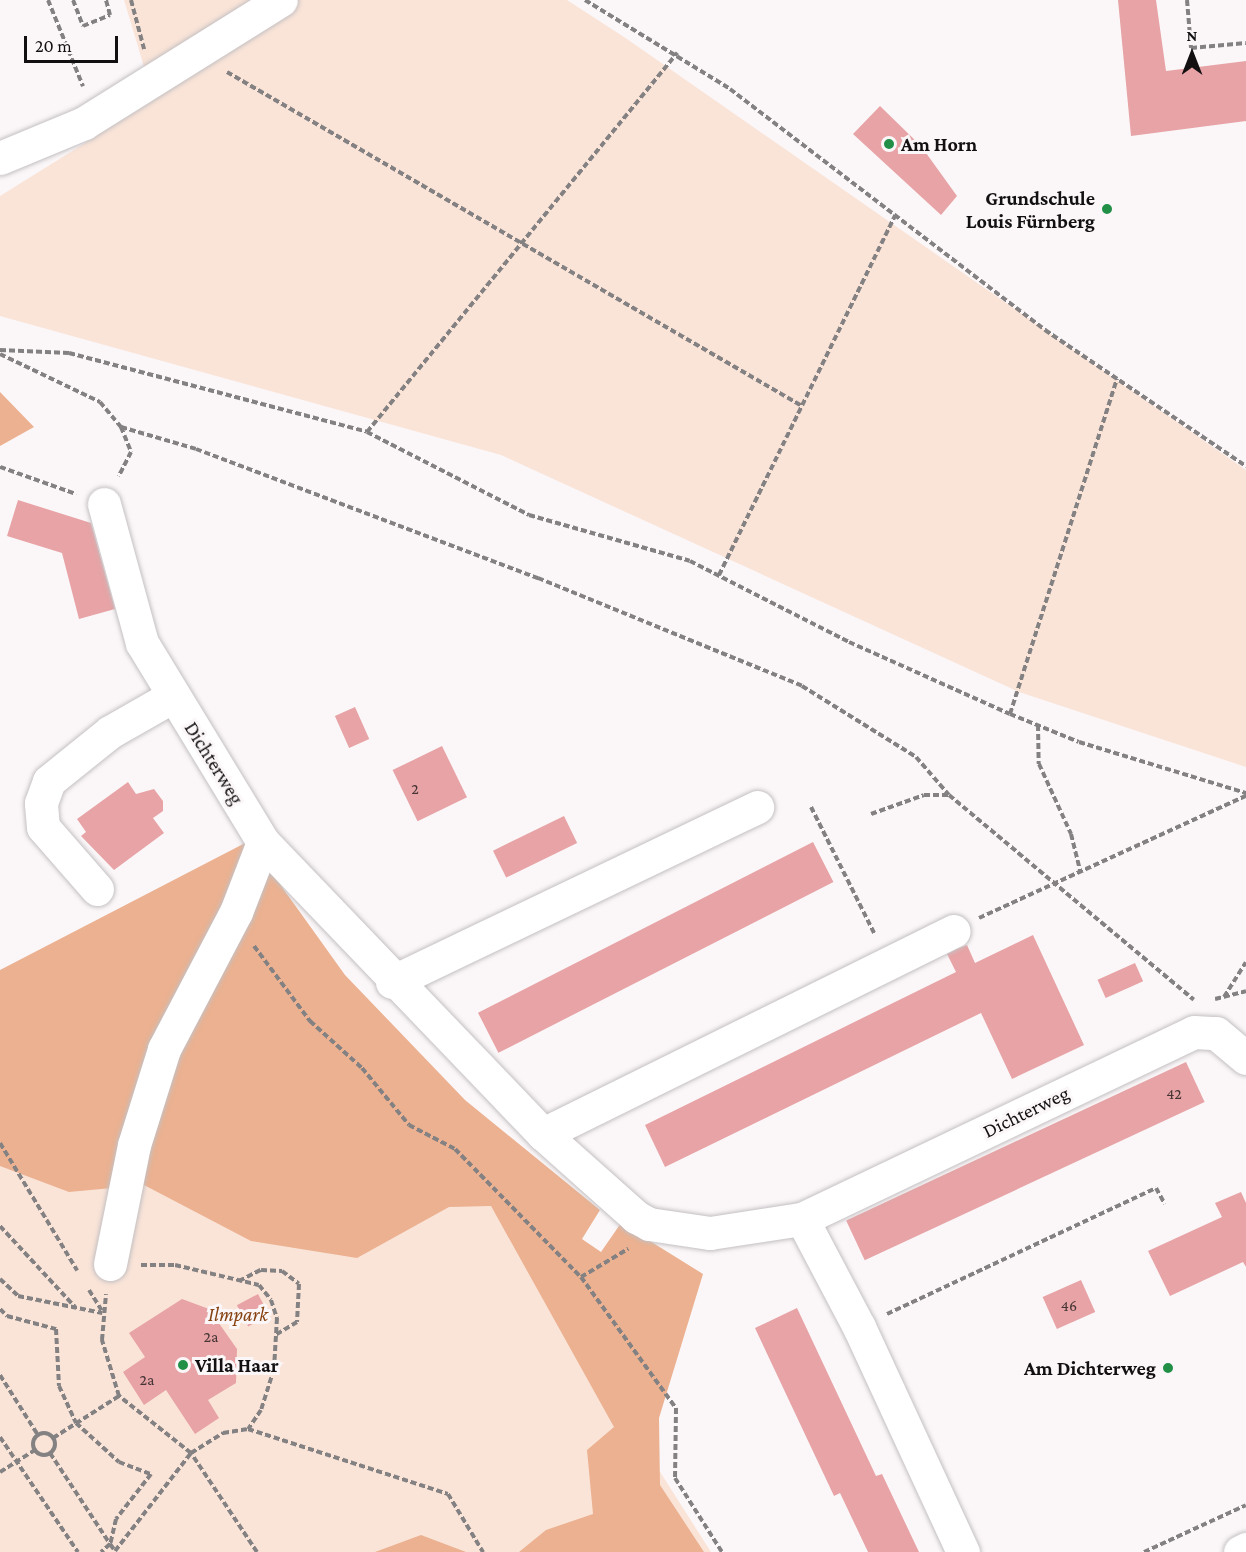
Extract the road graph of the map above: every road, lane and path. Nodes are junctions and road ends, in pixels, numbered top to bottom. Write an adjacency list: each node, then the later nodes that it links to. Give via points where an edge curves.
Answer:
1 (48, 0): 12 (path, via 84,89)
2 (73, 0): 3 (path, via 83,26 110,15)
3 (106, 0)
4 (131, 0): 11 (path)
5 (281, 0): 10 (street)
6 (585, 0): 9 (path)
7 (1187, 0): 8 (path, via 1191,48)
8 (1246, 43)
9 (678, 53): 14 (path); 15 (path)
10 (203, 54): 11 (street); 15 (path)
11 (158, 80): 13 (street, via 84,123)
12 (74, 94)
13 (0, 158)
14 (895, 215): 17 (path); 18 (path)
15 (523, 244): 18 (path); 20 (path)
16 (0, 352): 19 (path, via 100,402); 20 (path, via 69,353)
17 (1117, 379): 21 (path); 26 (path)
18 (802, 406): 24 (path)
19 (121, 427): 23 (path, via 131,452); 28 (path, via 196,449 538,578 802,686 916,757)
20 (367, 432): 24 (path, via 528,514 690,561)
21 (1246, 466)
22 (0, 467): 23 (path)
23 (104, 504): 25 (street, Dichterweg, via 142,644)
24 (719, 575): 26 (path, via 849,642)
25 (173, 696): 33 (street, Dichterweg); 36 (street, via 110,732 49,781 41,803 43,827)
26 (1010, 714): 27 (path)
27 (1038, 725): 29 (path); 34 (path, via 1039,764 1071,834)
28 (949, 795): 32 (path, via 924,795); 35 (path)
29 (1246, 795): 34 (path)
30 (757, 807): 41 (street)
31 (811, 807): 39 (path)
32 (871, 814)
33 (263, 842): 37 (street); 41 (street, Dichterweg)
34 (1080, 871): 35 (path)
35 (1052, 883): 38 (path); 42 (path)
36 (98, 889)
37 (236, 912): 51 (street, via 164,1048 134,1145); 52 (path, via 256,950 310,1021 362,1068 409,1125 455,1149)
38 (953, 931): 39 (street)
39 (888, 961): 45 (street)
40 (1246, 962): 43 (path)
41 (392, 982): 45 (street, Dichterweg)
42 (1186, 994)
43 (1223, 997)
44 (1246, 1058): 48 (street, Dichterweg, via 1216,1033 1194,1032)
45 (543, 1134): 48 (street, Dichterweg, via 649,1224 710,1233)
46 (0, 1143): 57 (path)
47 (1165, 1204): 58 (path, via 1156,1188)
48 (802, 1219): 58 (street)
49 (0, 1226): 55 (path)
50 (632, 1246): 52 (path)
51 (110, 1264): 54 (path, via 175,1265); 57 (path)
52 (581, 1277): 80 (path, via 675,1408 675,1478)
53 (0, 1279): 55 (path, via 18,1296)
54 (238, 1281): 59 (path, via 259,1285 271,1300); 59 (path, via 261,1270 282,1271 300,1284 297,1322)
55 (76, 1307): 57 (path)
56 (0, 1309): 62 (path, via 6,1316 56,1329 59,1386)
57 (103, 1313): 61 (path, via 102,1340)
58 (859, 1327): 81 (street)
59 (275, 1335): 63 (path, via 274,1369 261,1410)
60 (0, 1375): 64 (path)
61 (119, 1396): 62 (path); 69 (path)
62 (76, 1423): 66 (path); 73 (path, via 119,1462 151,1474 116,1519)
63 (248, 1429): 69 (path, via 223,1433); 79 (path, via 448,1494)
64 (38, 1435): 66 (path); 67 (path)
65 (0, 1437): 70 (path)
66 (53, 1438): 68 (path)
67 (35, 1450): 68 (path); 70 (path)
68 (50, 1453): 73 (path)
69 (191, 1453): 77 (path); 78 (path)
70 (17, 1462): 71 (path); 75 (path)
71 (0, 1472)
72 (1246, 1505): 82 (path)
73 (110, 1544): 76 (path); 77 (path)
74 (1246, 1549): 83 (street)
75 (78, 1552)
76 (101, 1552)
77 (115, 1552)
78 (257, 1552)
79 (483, 1552)
80 (723, 1552)
81 (963, 1552)
82 (1144, 1552)
83 (1240, 1552)

